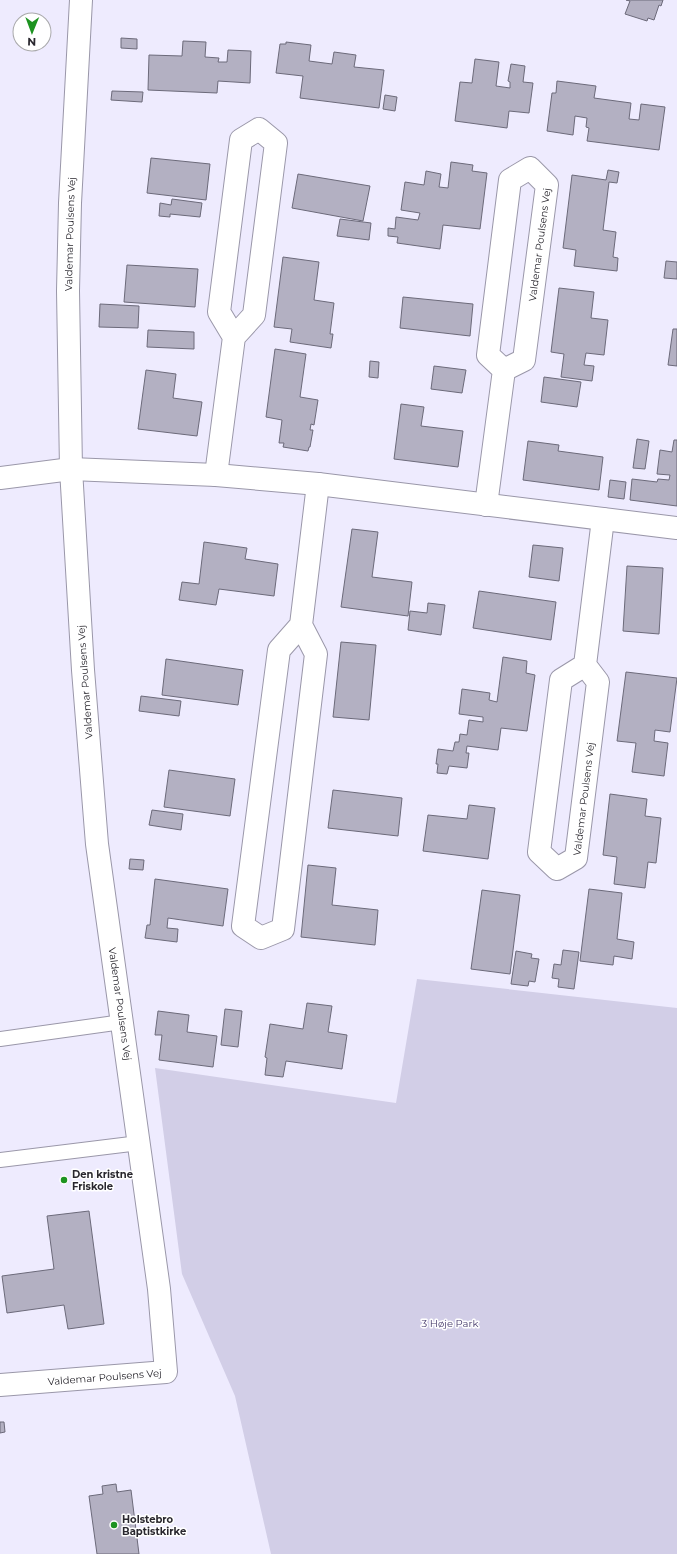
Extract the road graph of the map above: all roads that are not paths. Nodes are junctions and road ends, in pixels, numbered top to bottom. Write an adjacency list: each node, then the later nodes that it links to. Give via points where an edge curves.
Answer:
1 (81, 0): 4 (street, Valdemar Poulsens Vej, via 68,291)
2 (234, 337): 2 (street, via 254,315 276,143 259,129 241,140 219,312); 5 (street)
3 (504, 370): 3 (street, Valdemar Poulsens Vej, via 488,355 510,180 530,168 547,185 524,360); 8 (street)
4 (71, 469): 5 (street); 6 (street); 13 (street, Valdemar Poulsens Vej, via 97,844)
5 (216, 475): 7 (street)
6 (0, 478)
7 (318, 484): 8 (street); 11 (street)
8 (486, 505): 9 (street)
9 (603, 519): 10 (street); 12 (street)
10 (677, 528)
11 (301, 625): 11 (street, via 316,654 282,929 261,938 242,926 279,650)
12 (585, 665): 12 (street, Valdemar Poulsens Vej, via 561,680 539,852 557,869 576,858 598,682)
13 (122, 1022): 14 (lane); 15 (street, Valdemar Poulsens Vej)
14 (0, 1039)
15 (139, 1143): 16 (lane); 17 (street, Valdemar Poulsens Vej, via 159,1289 166,1372)
16 (0, 1160)
17 (0, 1385)

